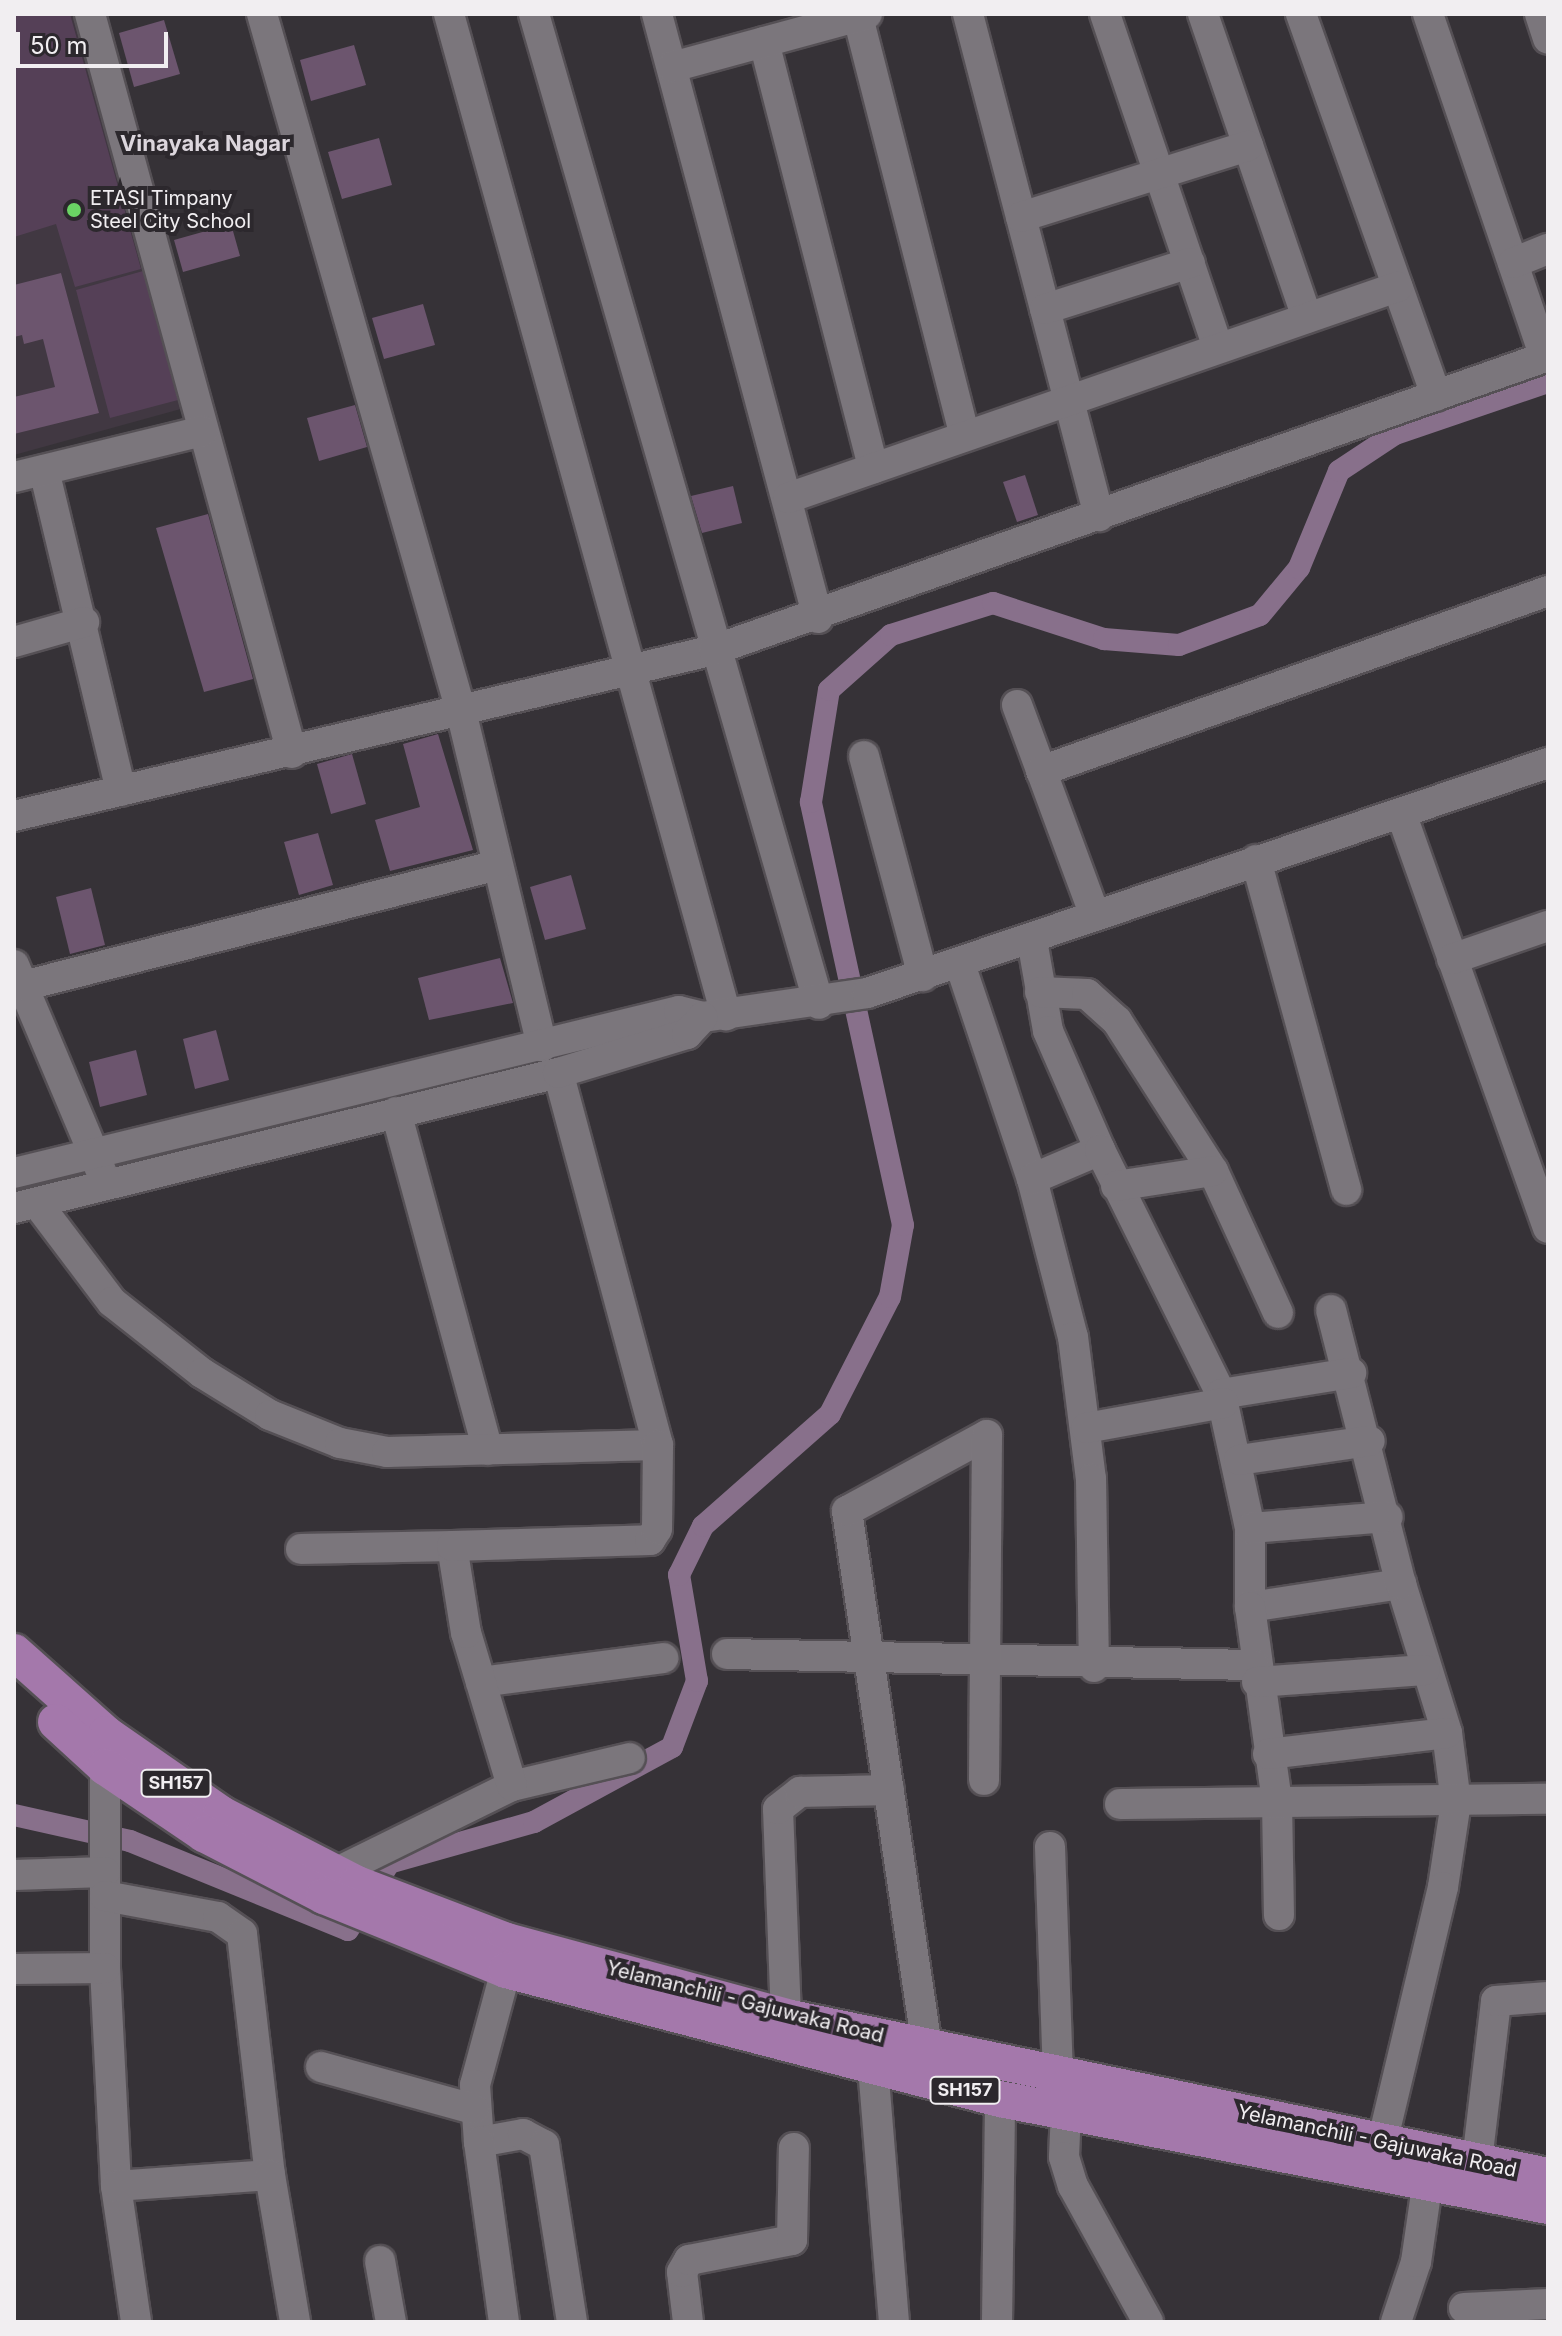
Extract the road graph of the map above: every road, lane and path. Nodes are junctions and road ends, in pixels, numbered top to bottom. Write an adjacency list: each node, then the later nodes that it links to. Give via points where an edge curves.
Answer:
1 (90, 14): 29 (street)
2 (262, 14): 43 (street)
3 (449, 14): 41 (street)
4 (534, 14): 40 (street)
5 (657, 14): 15 (street)
6 (968, 14): 18 (street)
7 (1105, 14): 17 (street)
8 (1203, 14): 16 (street)
9 (1301, 14): 22 (street)
10 (1428, 14): 21 (street)
11 (1540, 14): 13 (street)
12 (862, 15): 14 (street); 30 (street)
13 (1548, 39)
14 (764, 42): 15 (street); 31 (street)
15 (672, 67): 34 (street)
16 (1248, 146): 17 (street); 24 (street)
17 (1159, 175): 18 (street); 20 (street)
18 (1021, 217): 23 (street)
19 (1548, 249): 21 (street)
20 (1190, 263): 23 (street); 25 (street)
21 (1513, 263): 26 (street)
22 (1397, 287): 24 (street); 27 (street)
23 (1045, 309): 28 (street)
24 (1307, 318): 25 (street)
25 (1218, 348): 28 (street)
26 (1547, 357): 27 (street)
27 (1436, 396): 35 (street)
28 (1069, 399): 30 (street); 35 (street)
29 (202, 431): 32 (street); 44 (street)
30 (965, 436): 31 (street)
31 (873, 468): 34 (street)
32 (44, 470): 33 (street); 38 (street)
33 (14, 477)
34 (788, 498): 37 (street)
35 (1099, 516): 37 (street)
36 (1548, 591): 47 (street)
37 (818, 618): 40 (street)
38 (84, 622): 39 (street); 48 (street)
39 (14, 642)
40 (714, 650): 41 (street); 61 (street)
41 (628, 670): 43 (street); 62 (street)
42 (1017, 705): 47 (street)
43 (461, 711): 44 (street); 52 (street)
44 (292, 753): 48 (street)
45 (864, 756): 59 (street)
46 (1548, 763): 49 (street)
47 (1041, 771): 53 (street)
48 (121, 791): 50 (street)
49 (1401, 813): 51 (street); 56 (street)
50 (14, 816)
51 (1256, 860): 53 (street); 73 (street)
52 (498, 865): 58 (street); 63 (street)
53 (1095, 916): 55 (street)
54 (1548, 926): 56 (street)
55 (1032, 940): 57 (street); 60 (street)
56 (1452, 959): 75 (street)
57 (960, 964): 59 (street); 70 (street)
58 (18, 975): 67 (street)
59 (923, 976): 61 (street)
60 (1040, 992): 66 (street, via 1048,1031); 68 (street, via 1087,994 1117,1021)
61 (842, 999): 62 (street)
62 (715, 1016): 63 (street, via 679,1011); 64 (street, via 687,1034)
63 (542, 1046): 67 (street)
64 (558, 1073): 65 (street); 82 (street)
65 (396, 1112): 71 (street); 83 (street)
66 (1100, 1150): 70 (street); 72 (street)
67 (96, 1154): 69 (street); 71 (street)
68 (1213, 1171): 72 (street); 77 (street)
69 (14, 1173)
70 (1032, 1179): 80 (street, via 1073,1337)
71 (106, 1184): 74 (street)
72 (1116, 1186): 79 (street)
73 (1346, 1190)
74 (25, 1205): 83 (street, via 112,1302 202,1373 270,1415 340,1443 387,1452)
75 (1548, 1228)
76 (1331, 1310): 78 (street)
77 (1278, 1313)
78 (1351, 1373): 79 (street); 81 (street)
79 (1222, 1399): 80 (street); 84 (street)
80 (1086, 1428): 96 (street)
81 (1370, 1441): 84 (street); 85 (street)
82 (658, 1445): 83 (street); 87 (street, via 657,1529 650,1540)
83 (488, 1450)
84 (1239, 1460): 86 (street)
85 (1388, 1517): 86 (street); 89 (street)
86 (1250, 1528): 90 (street)
87 (452, 1546): 88 (street); 99 (street)
88 (301, 1549)
89 (1401, 1584): 90 (street); 97 (street)
90 (1250, 1607): 98 (street)
91 (14, 1652): 102 (main road, Yelamanchili - Gajuwaka Road / SH157)
92 (727, 1654): 93 (street)
93 (869, 1657): 95 (street); 95 (street, via 847,1511 987,1435); 107 (street)
94 (663, 1658): 99 (street)
95 (985, 1663): 96 (street); 105 (street)
96 (1094, 1667): 98 (street)
97 (1425, 1670): 98 (street); 101 (street)
98 (1255, 1673): 103 (street)
99 (481, 1682): 106 (street)
100 (14, 1684): 102 (main road, Yelamanchili - Gajuwaka Road / SH157)
101 (1447, 1733): 103 (street); 110 (street)
102 (105, 1750): 113 (street); 115 (main road, Yelamanchili - Gajuwaka Road / SH157, via 204,1834)
103 (1268, 1754): 109 (street)
104 (630, 1758): 106 (street)
105 (984, 1780)
106 (512, 1786): 115 (street)
107 (889, 1790): 122 (street, via 800,1792 778,1809); 123 (street)
108 (1548, 1799): 110 (street)
109 (1277, 1802): 110 (street); 111 (street); 116 (street)
110 (1456, 1802): 131 (street, via 1443,1887)
111 (1120, 1804)
112 (1050, 1847): 126 (street)
113 (105, 1871): 114 (street); 118 (street); 134 (street, via 218,1917 242,1934)
114 (14, 1875)
115 (339, 1884): 117 (main road, Yelamanchili - Gajuwaka Road / SH157)
116 (1279, 1915)
117 (472, 1942): 120 (main road, Yelamanchili - Gajuwaka Road / SH157); 122 (main road, Yelamanchili - Gajuwaka Road / SH157)
118 (105, 1968): 119 (street); 137 (street)
119 (14, 1969)
120 (506, 1970): 125 (main road, Yelamanchili - Gajuwaka Road / SH157); 128 (street)
121 (1548, 1997): 133 (street, via 1496,2001)
122 (786, 2017): 123 (main road, Yelamanchili - Gajuwaka Road / SH157)
123 (927, 2047): 126 (main road, Yelamanchili - Gajuwaka Road / SH157)
124 (321, 2067): 128 (street)
125 (873, 2067): 127 (main road, Yelamanchili - Gajuwaka Road / SH157); 148 (street)
126 (1058, 2074): 131 (main road, Yelamanchili - Gajuwaka Road / SH157)
127 (1000, 2099): 129 (main road, Yelamanchili - Gajuwaka Road / SH157); 149 (street)
128 (473, 2109): 130 (street)
129 (1066, 2111): 136 (main road, Yelamanchili - Gajuwaka Road / SH157); 150 (street, via 1064,2157 1073,2186)
130 (479, 2142): 145 (street); 146 (street, via 523,2134 544,2145)
131 (1382, 2143): 133 (main road, Yelamanchili - Gajuwaka Road / SH157)
132 (794, 2148): 147 (street, via 792,2240 689,2260 682,2272)
133 (1477, 2161): 135 (main road, Yelamanchili - Gajuwaka Road / SH157)
134 (270, 2175): 137 (street); 143 (street)
135 (1548, 2176)
136 (1428, 2180): 138 (main road, Yelamanchili - Gajuwaka Road / SH157); 151 (street, via 1416,2262)
137 (116, 2186): 142 (street)
138 (1548, 2206)
139 (380, 2261): 144 (street)
140 (1548, 2304): 141 (street)
141 (1464, 2308)
142 (136, 2322)
143 (295, 2322)
144 (391, 2322)
145 (504, 2322)
146 (572, 2322)
147 (688, 2322)
148 (894, 2322)
149 (997, 2322)
150 (1148, 2322)
151 (1396, 2322)

